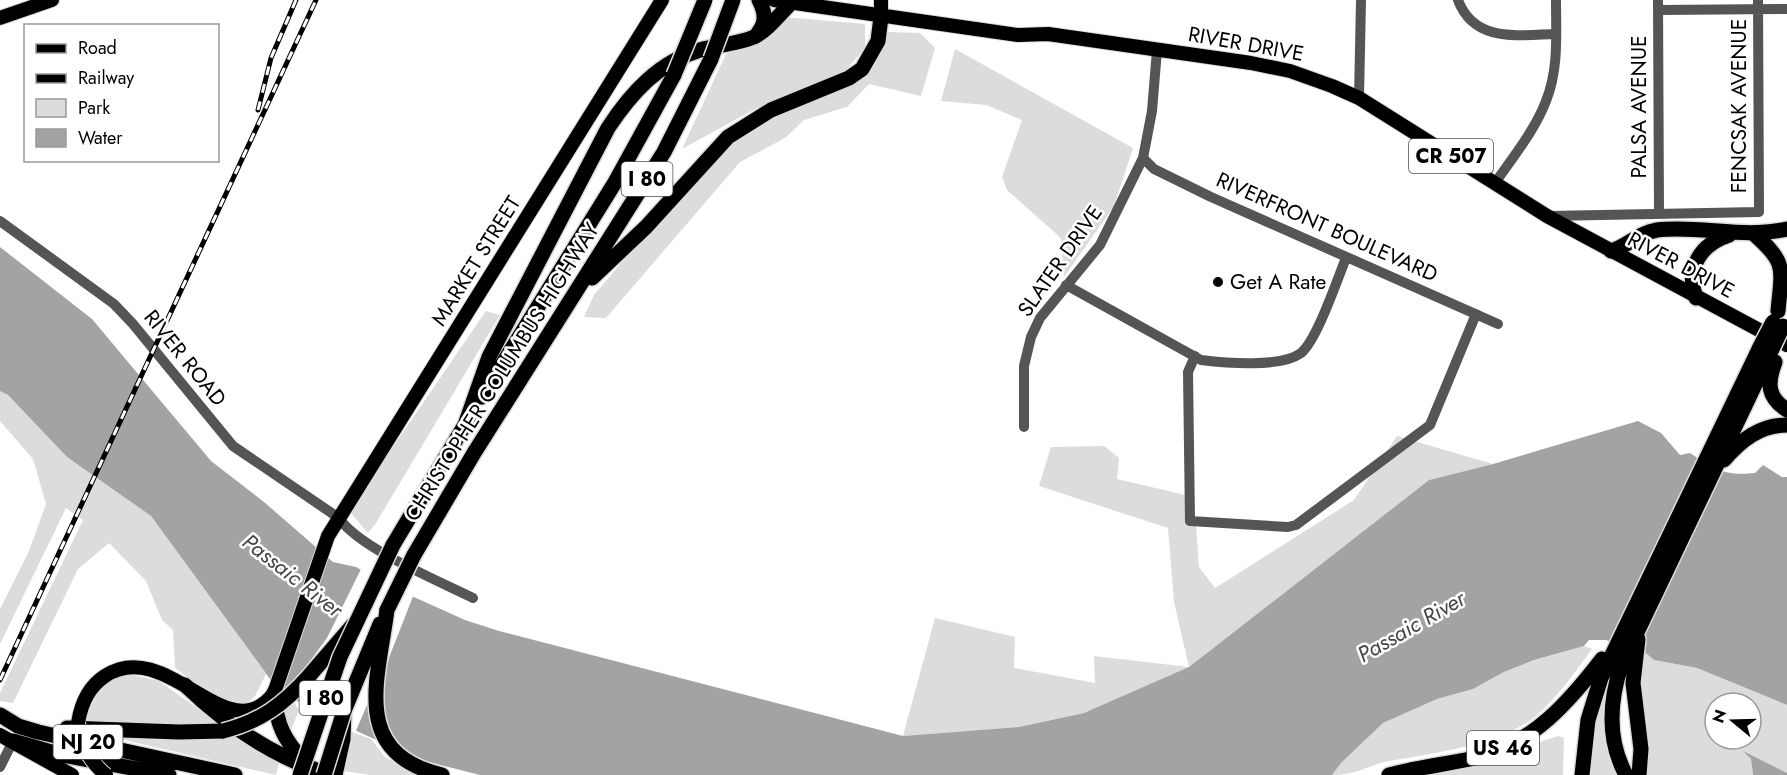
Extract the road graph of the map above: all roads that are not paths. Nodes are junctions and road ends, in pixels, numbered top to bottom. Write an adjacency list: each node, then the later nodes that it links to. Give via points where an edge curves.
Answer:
1 (52, 0): 16 (main road)
2 (662, 0): 45 (main road, MARKET STREET)
3 (705, 0): 41 (highway, CHRISTOPHER COLUMBUS HIGHWAY / I 80, bridge, via 674,75 614,184)
4 (732, 0): 33 (highway, CHRISTOPHER COLUMBUS HIGHWAY / I 80, bridge, via 711,59 664,152)
5 (759, 0): 18 (highway, via 765,20)
6 (774, 0): 11 (main road, RIVER DRIVE / CR 507)
7 (881, 0): 15 (main road)
8 (1361, 0): 20 (street)
9 (1458, 0): 17 (street, via 1471,23 1485,31 1501,35)
10 (1556, 0): 17 (street)
11 (791, 3): 15 (main road, RIVER DRIVE / CR 507); 18 (highway)
12 (1658, 5): 13 (street); 23 (street, PALSA AVENUE)
13 (1758, 5): 14 (street); 23 (street, FENCSAK AVENUE, via 1759,212)
14 (1787, 9)
15 (881, 17): 19 (main road, RIVER DRIVE / CR 507); 33 (highway, via 878,41 862,69 771,110 728,137 646,227)
16 (0, 18)
17 (1556, 34): 22 (street, via 1547,100)
18 (753, 37): 41 (highway, via 689,54 636,89 608,128 489,357)
19 (1157, 50): 20 (main road, RIVER DRIVE / CR 507, via 1278,68); 21 (street, SLATER DRIVE)
20 (1359, 98): 22 (main road, RIVER DRIVE / CR 507)
21 (1143, 158): 30 (street, RIVERFRONT BOULEVARD, via 1164,174); 31 (street, SLATER DRIVE, via 1100,245)
22 (1495, 183): 24 (main road, RIVER DRIVE / CR 507)
23 (1659, 213): 24 (street)
24 (1547, 216): 29 (main road, RIVER DRIVE / CR 507)
25 (0, 221): 45 (street, RIVER ROAD, via 114,304 233,446)
26 (1787, 229): 28 (highway)
27 (1735, 233): 28 (highway); 29 (highway, via 1660,230 1635,237); 34 (highway, via 1716,239 1698,256 1692,279)
28 (1754, 234): 36 (highway, via 1781,265)
29 (1611, 251): 34 (main road, RIVER DRIVE / CR 507)
30 (1346, 258): 35 (street, RIVERFRONT BOULEVARD); 39 (street, via 1311,340 1296,356 1283,361 1220,362)
31 (1066, 285): 39 (street); 43 (street, SLATER DRIVE, via 1040,318 1028,345)
32 (1787, 293): 36 (highway, US 46)
33 (574, 294): 47 (highway, CHRISTOPHER COLUMBUS HIGHWAY / I 80, bridge, via 414,555)
34 (1696, 298): 38 (main road, RIVER DRIVE / CR 507)
35 (1476, 314): 37 (street, RIVERFRONT BOULEVARD); 39 (street, via 1430,424 1296,525 1288,527 1190,521 1188,372)
36 (1780, 319): 38 (highway, US 46, bridge)
37 (1498, 324)
38 (1773, 347): 40 (highway, via 1775,361 1769,392); 44 (highway, US 46)
39 (1195, 356)
40 (1787, 410)
41 (465, 425): 48 (highway, CHRISTOPHER COLUMBUS HIGHWAY / I 80, bridge, via 393,545)
42 (1787, 425): 44 (highway, via 1759,430)
43 (1024, 427)
44 (1725, 445): 49 (highway, US 46); 49 (highway, US 46)
45 (339, 519): 46 (street, RIVER ROAD, via 345,528 368,543); 52 (main road, MARKET STREET, via 325,543)
46 (473, 598)
47 (387, 610): 53 (highway, CHRISTOPHER COLUMBUS HIGHWAY / I 80); 60 (highway, via 375,701 378,725 395,753 409,764)
48 (355, 622): 54 (highway, bridge, via 279,706 262,718 223,731 86,730 28,723); 66 (highway, CHRISTOPHER COLUMBUS HIGHWAY / I 80, bridge, via 328,688)
49 (1629, 631): 50 (highway, US 46); 71 (highway, US 46, via 1611,707 1614,742); 72 (highway, via 1638,644 1634,694 1642,757)
50 (1596, 675): 56 (highway); 68 (highway, US 46, via 1542,726 1505,747 1482,756)
51 (185, 685): 52 (main road, via 217,704 243,711 265,706); 59 (highway, via 208,708 245,734); 62 (main road, bridge, via 142,666 126,666 89,691 80,707 78,723 86,752)
52 (274, 693): 59 (highway, via 283,736)
53 (344, 711): 59 (highway, CHRISTOPHER COLUMBUS HIGHWAY / I 80, bridge); 67 (highway, bridge, via 344,739)
54 (0, 715): 65 (highway, NJ 20, via 38,732)
55 (7, 738): 57 (highway, NJ 20); 58 (street); 61 (main road)
56 (1586, 740): 69 (highway); 70 (highway)
57 (78, 759): 63 (highway); 64 (highway, NJ 20)
58 (0, 767)
59 (320, 773): 67 (highway)
60 (436, 773)
61 (72, 775)
62 (106, 775)
63 (133, 775)
64 (170, 775)
65 (235, 775)
66 (300, 775)
67 (333, 775)
68 (1389, 775)
69 (1573, 775)
70 (1582, 775)
71 (1626, 775)
72 (1639, 775)

